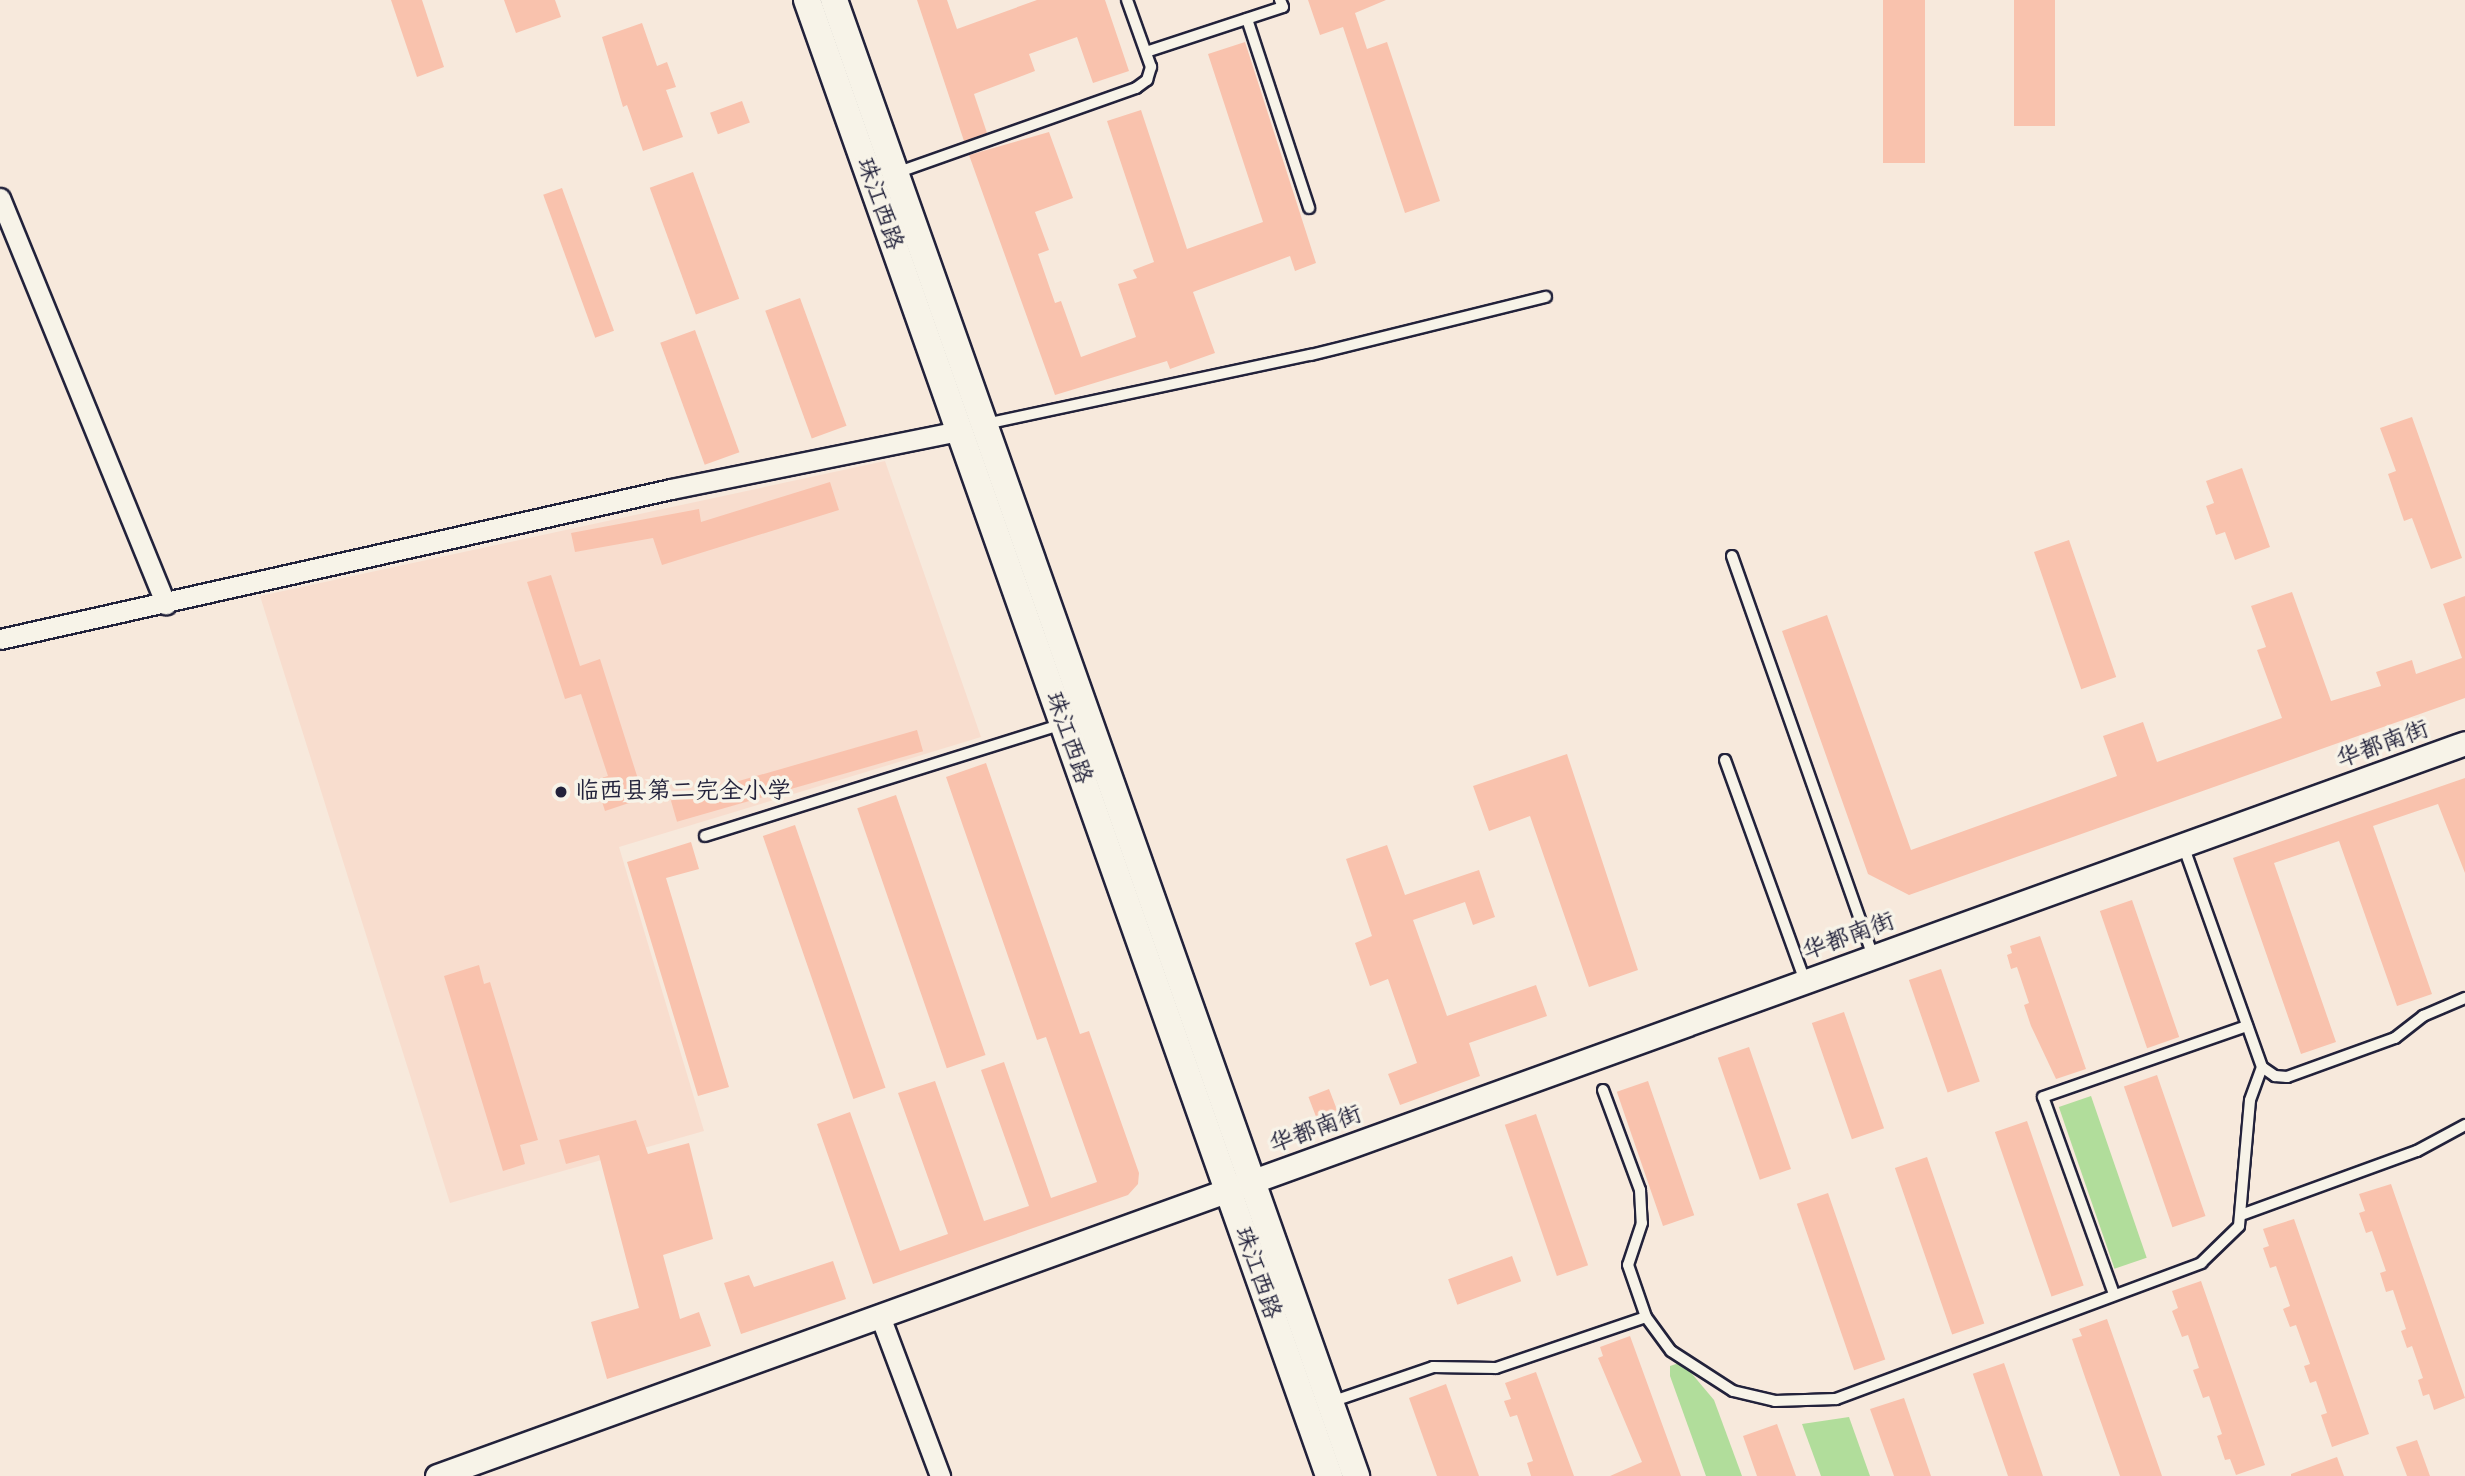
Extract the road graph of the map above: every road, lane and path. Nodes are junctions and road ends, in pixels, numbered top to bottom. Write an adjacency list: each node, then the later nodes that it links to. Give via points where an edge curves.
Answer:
1 (807, 0): 11 (main road, 珠江西路)
2 (834, 0): 7 (main road, 珠江西路)
3 (1128, 0): 6 (lane)
4 (1280, 0): 5 (lane, via 1283,7)
5 (1247, 19): 6 (lane); 9 (lane)
6 (1146, 52): 7 (lane, via 1151,68 1147,80 1136,88)
7 (895, 173): 11 (main road, 珠江西路)
8 (0, 198): 13 (street)
9 (1309, 208)
10 (1546, 297): 11 (lane, via 1311,355)
11 (972, 428): 13 (street, via 671,489); 15 (main road, 珠江西路); 27 (main road, 珠江西路)
12 (1732, 556): 20 (lane)
13 (166, 604): 14 (street)
14 (0, 639)
15 (1063, 724): 18 (lane); 27 (main road, 珠江西路)
16 (2465, 743): 19 (street, 华都南街)
17 (1725, 760): 21 (lane)
18 (705, 836)
19 (2183, 845): 20 (street, 华都南街); 23 (lane)
20 (1873, 957): 21 (street, 华都南街)
21 (1806, 981): 27 (street, 华都南街)
22 (2465, 998): 24 (lane, via 2423,1016 2395,1038 2287,1077 2275,1076)
23 (2247, 1026): 24 (lane); 29 (lane, via 2043,1097)
24 (2262, 1067): 28 (lane, via 2250,1100)
25 (1603, 1090): 31 (lane, via 1640,1190 1642,1223 1629,1265)
26 (2465, 1125): 28 (lane, via 2417,1151)
27 (1240, 1186): 30 (street, 华都南街); 32 (main road, 珠江西路); 35 (main road, 珠江西路)
28 (2241, 1215): 29 (lane, via 2239,1226 2201,1263)
29 (2114, 1294): 31 (lane, via 1836,1399 1806,1402 1775,1401 1733,1391 1671,1351)
30 (880, 1316): 33 (street, 华都南街); 34 (street)
31 (1646, 1317): 32 (lane, via 1496,1368 1433,1367)
32 (1330, 1403): 36 (main road, 珠江西路)
33 (438, 1476)
34 (940, 1476)
35 (1329, 1476)
36 (1356, 1476)

